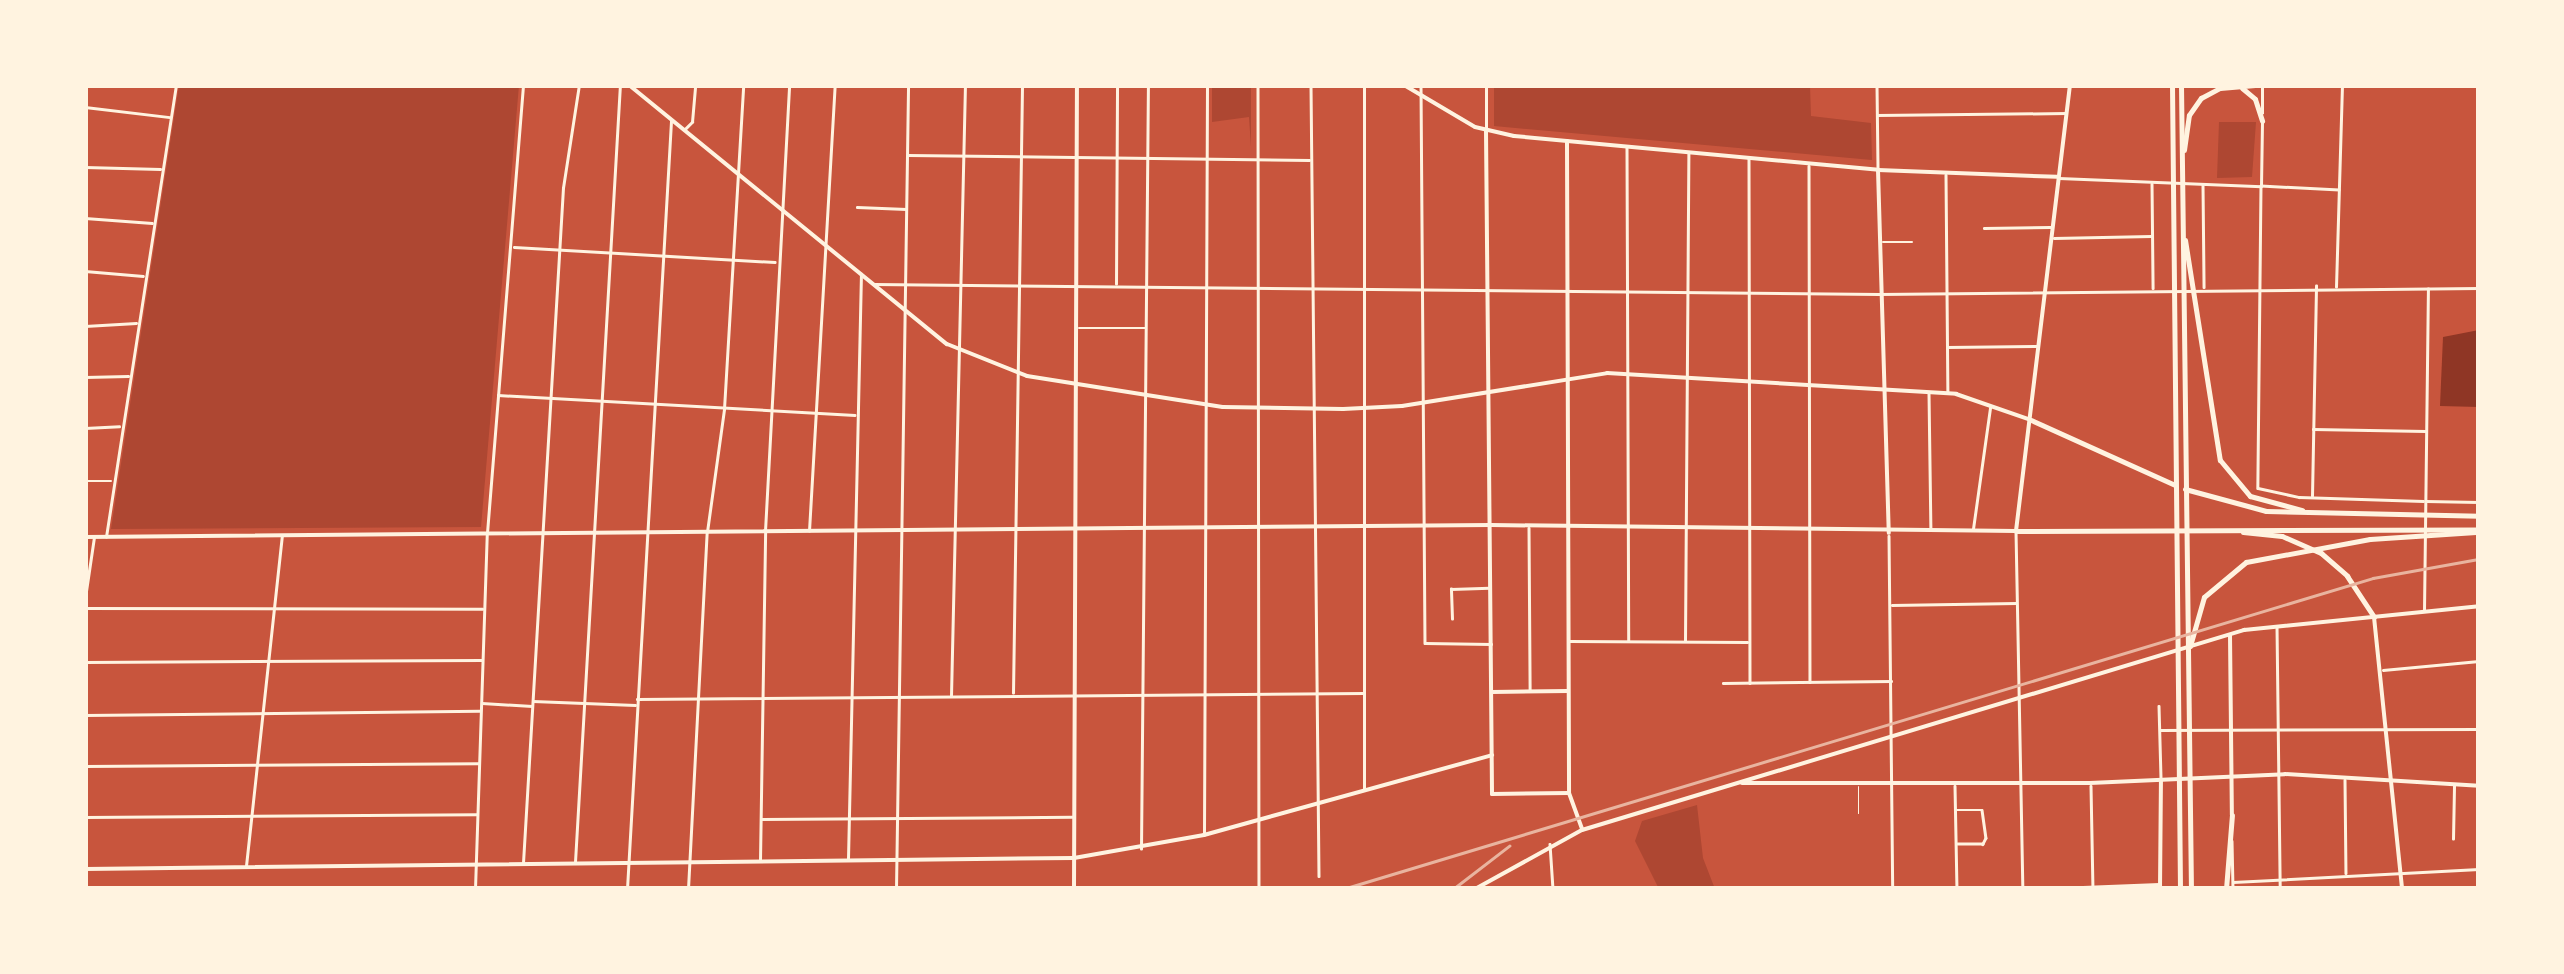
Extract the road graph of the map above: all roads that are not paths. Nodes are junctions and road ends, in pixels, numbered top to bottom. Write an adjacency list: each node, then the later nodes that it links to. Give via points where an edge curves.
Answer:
1 (176, 85): 34 (street)
2 (523, 85): 76 (street)
3 (579, 85): 77 (street)
4 (620, 85): 78 (street)
5 (696, 85): 37 (street, via 692,122)
6 (743, 85): 56 (street)
7 (789, 85): 65 (street)
8 (834, 85): 75 (street)
9 (908, 85): 42 (street)
10 (965, 85): 43 (street)
11 (1022, 85): 44 (street)
12 (1077, 85): 45 (main road)
13 (1117, 85): 46 (street)
14 (1148, 85): 47 (street)
15 (1207, 85): 48 (street)
16 (1258, 85): 49 (street)
17 (1311, 85): 51 (street)
18 (1364, 85): 98 (street)
19 (1404, 85): 30 (main road)
20 (1421, 85): 30 (street)
21 (1486, 85): 38 (street)
22 (1877, 85): 33 (street)
23 (2070, 85): 32 (main road)
24 (2172, 85): 327 (highway)
25 (2181, 85): 57 (highway)
26 (2260, 85): 29 (highway); 36 (street)
27 (2342, 85): 63 (street)
28 (633, 86): 35 (main road)
29 (2234, 86): 36 (highway, via 2253,96); 57 (highway, via 2208,92 2194,106)
30 (1421, 94): 38 (main road); 101 (street)
31 (85, 108): 34 (street)
32 (2066, 113): 33 (street); 59 (main road)
33 (1878, 115): 55 (street)
34 (170, 117): 54 (street)
35 (672, 119): 37 (main road); 79 (street)
36 (2262, 121): 62 (street)
37 (684, 130): 56 (main road)
38 (1486, 131): 39 (main road); 105 (main road)
39 (1568, 141): 40 (main road); 106 (main road)
40 (1628, 146): 41 (main road); 108 (street)
41 (1688, 153): 50 (main road); 109 (street)
42 (908, 155): 43 (street); 66 (street)
43 (965, 155): 44 (street); 87 (street)
44 (1021, 156): 45 (street); 88 (street)
45 (1078, 156): 46 (street); 90 (main road)
46 (1116, 157): 47 (street); 91 (street)
47 (1148, 158): 48 (street); 92 (street)
48 (1206, 158): 49 (street); 93 (street)
49 (1257, 159): 51 (street); 94 (street)
50 (1749, 159): 52 (main road); 110 (street)
51 (1310, 160): 95 (street)
52 (1809, 164): 55 (main road); 112 (street)
53 (85, 167): 54 (street)
54 (162, 169): 68 (street)
55 (1878, 170): 58 (main road); 73 (main road)
56 (736, 171): 65 (main road); 80 (street)
57 (2181, 172): 84 (highway)
58 (1946, 173): 59 (main road); 111 (street)
59 (2058, 178): 60 (street); 69 (main road)
60 (2152, 182): 61 (street); 71 (street)
61 (2203, 183): 62 (street); 99 (street)
62 (2262, 186): 63 (street); 96 (street)
63 (2339, 190): 100 (street)
64 (857, 207): 66 (street)
65 (780, 208): 75 (main road); 81 (street)
66 (907, 208): 86 (street)
67 (85, 218): 68 (street)
68 (154, 223): 85 (street)
69 (2052, 227): 70 (street); 72 (main road)
70 (1984, 228)
71 (2153, 236): 72 (street); 102 (street)
72 (2051, 238): 107 (main road)
73 (1879, 242): 74 (street); 113 (main road)
74 (1912, 242)
75 (825, 244): 83 (main road); 148 (street)
76 (510, 246): 77 (street); 135 (street)
77 (559, 250): 78 (street); 137 (street)
78 (609, 252): 79 (street); 138 (street)
79 (663, 256): 80 (street); 139 (street)
80 (733, 259): 81 (street); 143 (street)
81 (777, 262): 147 (street)
82 (85, 272): 85 (street)
83 (860, 274): 89 (main road); 149 (street)
84 (2185, 274): 160 (highway, via 2224,468 2259,500); 221 (highway)
85 (145, 276): 115 (street)
86 (906, 282): 87 (street); 89 (street); 114 (street)
87 (964, 283): 88 (street); 121 (street)
88 (1020, 283): 90 (street); 122 (street)
89 (873, 284): 114 (main road)
90 (1076, 284): 91 (street); 117 (main road)
91 (1116, 284): 92 (street)
92 (1147, 284): 93 (street); 118 (street)
93 (1204, 285): 94 (street); 140 (street)
94 (1259, 286): 95 (street); 144 (street)
95 (1311, 286): 98 (street); 145 (street)
96 (2261, 286): 97 (street); 99 (street); 157 (street, via 2261,492)
97 (2316, 286): 100 (street); 153 (street)
98 (1364, 287): 101 (street); 146 (street)
99 (2204, 287): 102 (street)
100 (2336, 287): 103 (street)
101 (1421, 288): 105 (street); 141 (street)
102 (2154, 288): 107 (street)
103 (2428, 288): 104 (street); 154 (street)
104 (2479, 288)
105 (1488, 290): 106 (street); 131 (main road)
106 (1568, 290): 108 (street); 126 (main road)
107 (2046, 290): 111 (street); 119 (main road)
108 (1628, 291): 109 (street); 123 (street)
109 (1688, 291): 110 (street); 127 (street)
110 (1748, 292): 112 (street); 129 (street)
111 (1947, 292): 113 (street); 120 (street)
112 (1810, 293): 113 (street); 130 (street)
113 (1879, 294): 132 (main road)
114 (906, 311): 121 (main road); 173 (street)
115 (138, 323): 116 (street); 124 (street)
116 (85, 326)
117 (1076, 328): 118 (street); 128 (main road)
118 (1147, 328): 136 (street)
119 (2040, 346): 120 (street); 150 (main road)
120 (1948, 347): 134 (street)
121 (959, 352): 122 (main road); 179 (street)
122 (1019, 374): 128 (main road); 174 (street)
123 (1629, 374): 126 (main road); 127 (main road); 169 (street)
124 (129, 376): 125 (street); 151 (street)
125 (85, 377)
126 (1568, 378): 131 (main road); 163 (main road)
127 (1687, 379): 129 (main road); 175 (street)
128 (1076, 384): 136 (main road); 170 (main road)
129 (1749, 384): 130 (main road); 183 (street)
130 (1809, 387): 132 (main road); 192 (street)
131 (1490, 390): 141 (main road); 162 (main road)
132 (1882, 390): 133 (main road); 187 (main road)
133 (1929, 392): 134 (main road); 188 (street)
134 (1948, 393): 142 (main road)
135 (498, 395): 137 (street); 189 (street)
136 (1145, 395): 140 (main road); 171 (street)
137 (550, 398): 138 (street); 193 (street)
138 (602, 401): 139 (street); 190 (street)
139 (654, 404): 143 (street); 191 (street)
140 (1204, 404): 144 (main road); 172 (street)
141 (1420, 404): 146 (main road); 164 (street)
142 (1991, 405): 150 (main road); 180 (street)
143 (724, 409): 147 (street); 186 (street)
144 (1256, 409): 145 (main road); 166 (street)
145 (1311, 409): 146 (main road); 167 (street)
146 (1359, 409): 168 (street)
147 (772, 411): 148 (street); 182 (street)
148 (814, 413): 149 (street); 177 (street)
149 (856, 415): 178 (street)
150 (2031, 420): 160 (highway, via 2219,501); 184 (main road)
151 (121, 426): 152 (street); 156 (street)
152 (85, 428)
153 (2313, 429): 154 (street); 157 (street)
154 (2426, 431): 158 (street)
155 (85, 481): 156 (street)
156 (113, 481): 195 (street)
157 (2312, 498): 158 (street)
158 (2426, 500): 159 (street); 206 (street)
159 (2479, 502)
160 (2324, 513): 161 (highway)
161 (2479, 516)
162 (1491, 524): 164 (main road); 165 (main road); 198 (main road)
163 (1568, 524): 165 (main road); 169 (main road); 213 (main road)
164 (1423, 525): 168 (main road); 215 (street, via 1425,643)
165 (1529, 525): 228 (street)
166 (1258, 526): 167 (main road); 172 (main road); 230 (street)
167 (1312, 526): 168 (main road); 231 (street)
168 (1362, 526): 229 (street)
169 (1629, 527): 175 (main road); 212 (street)
170 (1076, 528): 171 (main road); 174 (main road); 235 (main road)
171 (1142, 528): 172 (main road); 236 (street)
172 (1204, 528): 232 (street)
173 (902, 529): 178 (main road); 179 (main road); 237 (street)
174 (1016, 529): 179 (main road); 234 (street)
175 (1684, 529): 183 (main road); 211 (street)
176 (2215, 529): 184 (highway); 185 (highway); 207 (highway, via 2282,536 2316,550 2347,576)
177 (809, 530): 178 (main road); 182 (main road)
178 (853, 530): 242 (street)
179 (954, 530): 233 (street)
180 (1972, 530): 184 (main road); 188 (main road)
181 (2479, 530): 185 (highway)
182 (765, 531): 186 (main road); 241 (street)
183 (1748, 531): 192 (main road); 214 (street)
184 (2016, 531): 200 (street)
185 (2416, 531): 221 (highway, via 2256,559 2219,579 2196,617)
186 (707, 532): 191 (main road); 240 (street)
187 (1889, 532): 188 (main road); 192 (main road); 201 (street)
188 (1931, 532)
189 (486, 533): 193 (main road); 194 (main road); 205 (street)
190 (593, 533): 191 (main road); 193 (main road); 245 (street)
191 (646, 533): 239 (street)
192 (1809, 533): 223 (street)
193 (542, 534): 244 (street)
194 (282, 536): 195 (main road); 202 (street)
195 (106, 537): 197 (main road)
196 (85, 538): 197 (main road)
197 (94, 538): 199 (street)
198 (1492, 588): 208 (street, via 1451,589); 215 (main road)
199 (85, 598)
200 (2016, 603): 201 (street); 238 (street)
201 (1889, 604): 222 (street)
202 (274, 606): 204 (street); 205 (street); 216 (street)
203 (2479, 606): 206 (main road)
204 (85, 608)
205 (484, 609): 217 (street)
206 (2424, 612): 207 (main road)
207 (2374, 617): 209 (main road); 220 (main road)
208 (1452, 620)
209 (2277, 626): 210 (main road); 254 (street)
210 (2230, 634): 238 (main road); 253 (main road)
211 (1685, 640): 212 (street); 214 (street)
212 (1629, 641): 213 (street)
213 (1568, 642): 226 (main road)
214 (1748, 642): 225 (street)
215 (1492, 644): 227 (main road)
216 (268, 659): 217 (street); 219 (street); 249 (street)
217 (482, 660): 243 (street)
218 (2479, 661): 220 (street)
219 (85, 662)
220 (2383, 670): 255 (main road)
221 (2187, 679): 328 (highway)
222 (1890, 681): 223 (street); 256 (street)
223 (1810, 682): 225 (street)
224 (1723, 683): 225 (street)
225 (1750, 683)
226 (1568, 691): 228 (main road); 277 (main road)
227 (1492, 692): 228 (main road); 257 (main road)
228 (1530, 692)
229 (1364, 693): 231 (street); 276 (street)
230 (1259, 694): 231 (street); 232 (street); 289 (street)
231 (1314, 694): 278 (street)
232 (1204, 695): 236 (street); 291 (street)
233 (952, 696): 234 (street); 237 (street)
234 (1013, 696): 235 (street)
235 (1074, 696): 236 (street); 285 (main road)
236 (1142, 696): 295 (street)
237 (898, 697): 242 (street); 286 (street)
238 (2023, 697): 256 (main road); 267 (street)
239 (637, 698): 240 (street); 246 (street)
240 (698, 698): 241 (street); 299 (street)
241 (763, 698): 242 (street); 287 (street)
242 (849, 698): 288 (street)
243 (480, 702): 244 (street); 248 (street)
244 (533, 704): 245 (street); 301 (street)
245 (584, 704): 246 (street); 302 (street)
246 (636, 705): 303 (street)
247 (2159, 706): 252 (street)
248 (480, 711): 249 (street); 258 (street)
249 (262, 714): 250 (street); 259 (street)
250 (85, 716)
251 (2479, 729): 255 (street)
252 (2160, 730): 253 (street); 264 (street)
253 (2232, 730): 254 (street); 263 (main road)
254 (2278, 730): 255 (street); 262 (street)
255 (2388, 730): 273 (main road)
256 (1891, 737): 261 (main road); 271 (street)
257 (1492, 756): 276 (main road); 277 (main road, via 1492,794)
258 (479, 763): 259 (street); 281 (street)
259 (257, 764): 260 (street); 283 (street)
260 (85, 766)
261 (1780, 770): 266 (main road); 269 (main road)
262 (2278, 774): 263 (main road); 265 (main road); 311 (street)
263 (2232, 776): 264 (main road); 282 (main road)
264 (2161, 780): 268 (main road); 313 (main road)
265 (2345, 780): 273 (main road); 309 (street)
266 (1737, 783): 269 (main road); 290 (main road)
267 (2024, 783): 268 (main road); 272 (main road); 325 (street)
268 (2090, 783): 314 (street)
269 (1782, 784): 270 (main road)
270 (1858, 784): 271 (main road); 280 (lane)
271 (1892, 784): 272 (main road); 323 (street)
272 (1955, 784): 279 (street)
273 (2394, 785): 274 (main road); 308 (main road)
274 (2454, 786): 275 (main road); 292 (street)
275 (2479, 786)
276 (1364, 791): 278 (main road)
277 (1569, 793): 290 (main road)
278 (1316, 804): 289 (main road); 310 (street)
279 (1956, 810): 294 (street); 294 (street, via 1982,810 1986,838 1982,844)
280 (1858, 813)
281 (478, 814): 283 (street); 304 (street)
282 (2232, 814): 312 (street); 329 (highway)
283 (251, 816): 284 (street); 305 (street)
284 (85, 817)
285 (1074, 817): 286 (street); 296 (main road)
286 (897, 818): 288 (street); 298 (street)
287 (762, 819): 288 (street); 300 (street)
288 (848, 819): 297 (street)
289 (1260, 820): 291 (main road); 320 (street)
290 (1582, 830): 293 (main road)
291 (1204, 835): 295 (main road)
292 (2454, 839)
293 (1550, 844): 321 (main road); 322 (street)
294 (1956, 844): 324 (street)
295 (1141, 848): 296 (main road)
296 (1074, 858): 298 (main road); 319 (main road)
297 (848, 861): 298 (main road); 300 (main road)
298 (895, 861): 318 (street)
299 (690, 862): 300 (main road); 303 (main road); 317 (street)
300 (760, 862)
301 (523, 864): 302 (main road); 304 (main road)
302 (575, 864): 303 (main road)
303 (628, 864): 316 (street)
304 (477, 865): 305 (main road); 315 (street)
305 (246, 868): 306 (main road)
306 (85, 869)
307 (2479, 869): 308 (street)
308 (2400, 873): 309 (street); 331 (main road)
309 (2346, 874): 311 (street)
310 (1319, 876)
311 (2280, 878): 312 (street); 330 (street)
312 (2232, 882): 329 (street)
313 (2160, 886): 314 (street)
314 (2093, 888): 326 (street)
315 (475, 889)
316 (627, 889)
317 (688, 889)
318 (896, 889)
319 (1074, 889)
320 (1259, 889)
321 (1475, 889)
322 (1553, 889)
323 (1893, 889)
324 (1956, 889)
325 (2023, 889)
326 (2031, 889)
327 (2180, 889)
328 (2192, 889)
329 (2230, 889)
330 (2280, 889)
331 (2402, 889)

